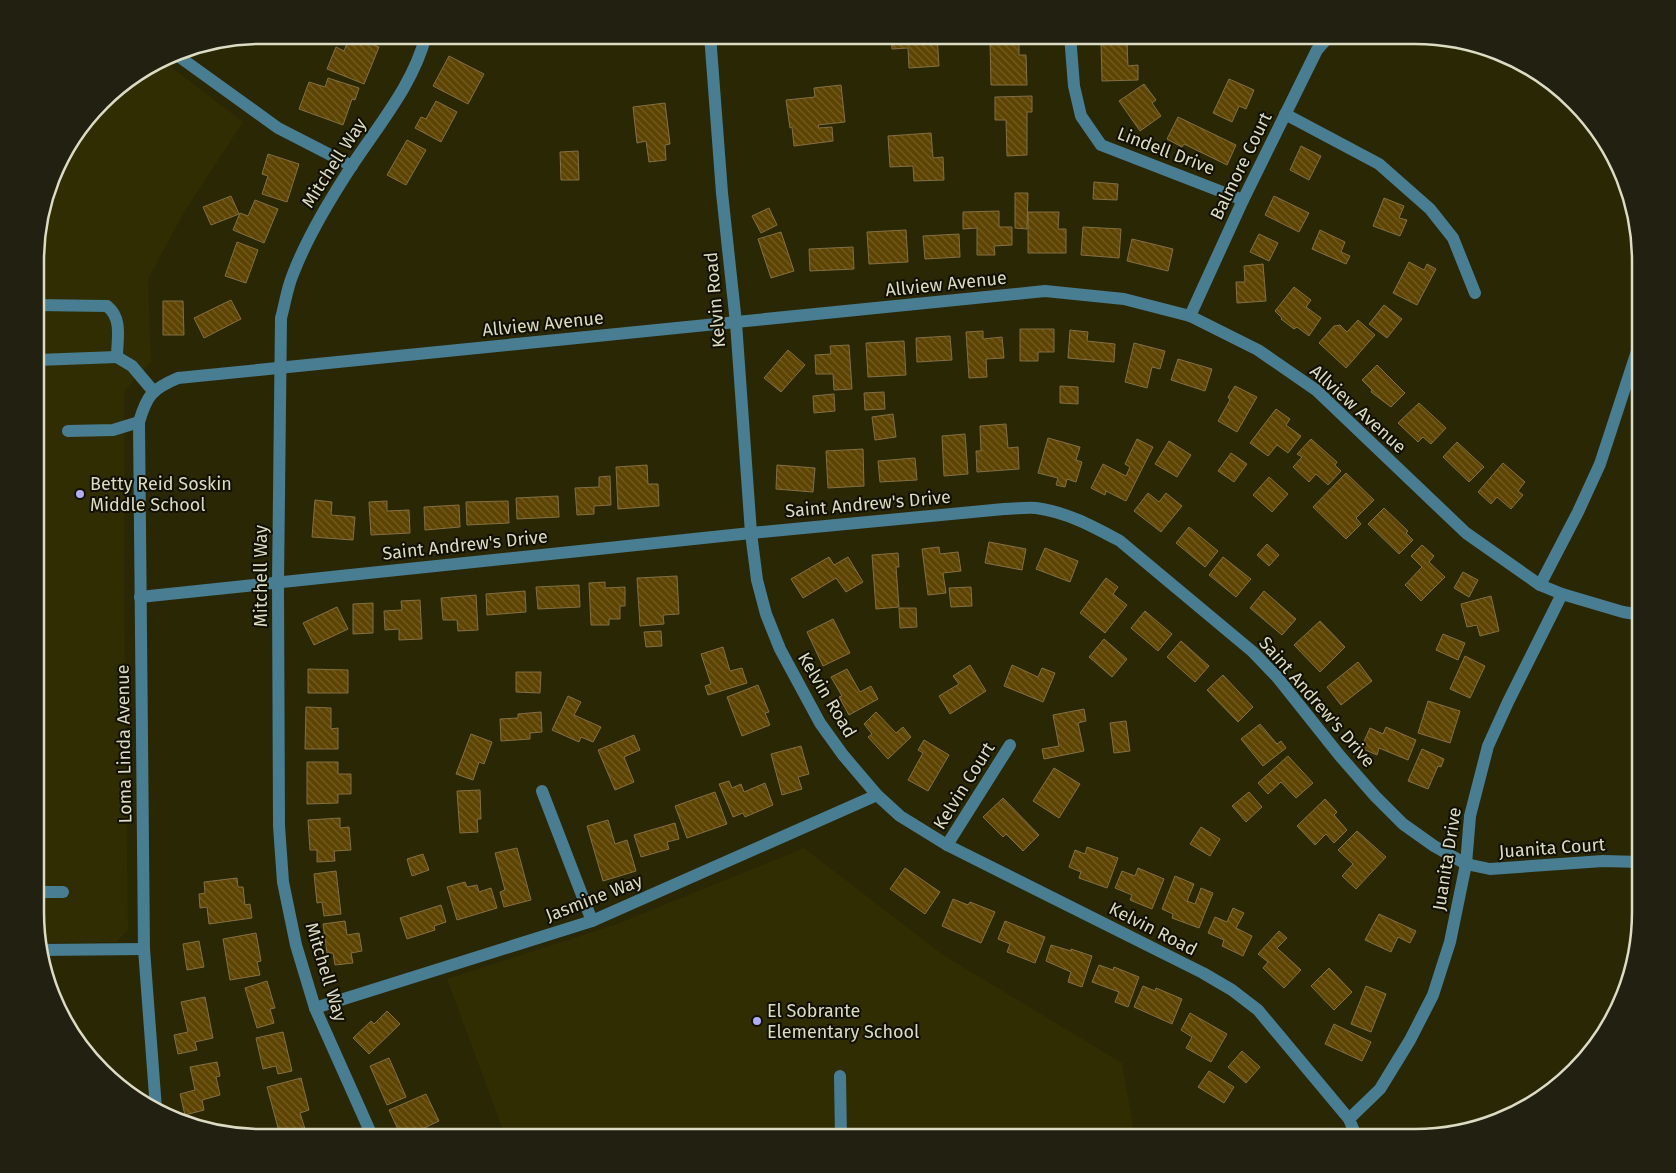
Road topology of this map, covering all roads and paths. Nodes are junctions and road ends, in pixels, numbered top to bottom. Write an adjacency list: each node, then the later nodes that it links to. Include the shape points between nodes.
1 (424, 44): 7 (street, Mitchell Way, via 421,56 402,90)
2 (711, 44): 12 (street, Kelvin Road)
3 (1071, 44): 8 (street, Lindell Drive, via 1074,86 1081,116 1101,144)
4 (1322, 44): 6 (street, Balmore Court)
5 (183, 58): 7 (street, via 278,128)
6 (1285, 114): 8 (street, Balmore Court); 9 (street, via 1379,164 1430,209 1453,238)
7 (352, 166): 16 (street, Mitchell Way, via 312,230 292,276 281,318)
8 (1243, 200): 11 (street, Balmore Court)
9 (1475, 293)
10 (44, 305): 13 (street, via 107,306 118,320)
11 (1190, 316): 12 (street, Allview Avenue, via 1124,299 1045,291); 22 (street, Allview Avenue, via 1258,350 1316,390 1466,533)
12 (736, 323): 16 (street, Allview Avenue); 20 (street, Kelvin Road)
13 (117, 357): 14 (street); 17 (street, via 132,366)
14 (44, 360)
15 (1632, 366): 22 (street, via 1600,464)
16 (280, 368): 17 (street, Allview Avenue, via 178,378); 21 (street, Mitchell Way)
17 (156, 389): 18 (street, Loma Linda Avenue, via 144,403)
18 (139, 422): 19 (street, via 112,430); 24 (street, Loma Linda Avenue)
19 (68, 431)
20 (751, 532): 21 (street, Saint Andrew's Drive); 28 (street, Kelvin Road, via 757,580 780,649 820,723); 31 (street, Saint Andrew's Drive, via 1035,508 1062,514 1097,528 1120,541 1253,652 1402,824)
21 (278, 583): 24 (street, Saint Andrew's Drive); 37 (street, Mitchell Way, via 281,854 296,945)
22 (1540, 584): 23 (street, Allview Avenue)
23 (1562, 594): 25 (street, Allview Avenue); 31 (street, Juanita Drive, via 1488,746 1470,816)
24 (140, 597): 36 (street, Loma Linda Avenue)
25 (1632, 614)
26 (1010, 745): 29 (street, Kelvin Court)
27 (542, 791): 34 (street)
28 (877, 795): 29 (street, Kelvin Road, via 900,816); 34 (street, Jasmine Way)
29 (947, 845): 40 (street, Kelvin Road, via 1232,990 1258,1010)
30 (1632, 862): 31 (street, Juanita Court, via 1603,860 1490,869)
31 (1466, 864): 40 (street, Juanita Drive, via 1450,942 1433,995 1380,1089)
32 (44, 892): 33 (street)
33 (62, 892)
34 (592, 921): 37 (street, Jasmine Way)
35 (47, 950): 36 (street)
36 (144, 950): 39 (street, Loma Linda Avenue)
37 (315, 1008): 41 (street, Mitchell Way)
38 (840, 1076): 42 (street)
39 (155, 1102)
40 (1349, 1119): 43 (street, Kelvin Road)
41 (369, 1129)
42 (841, 1129)
43 (1353, 1129)

